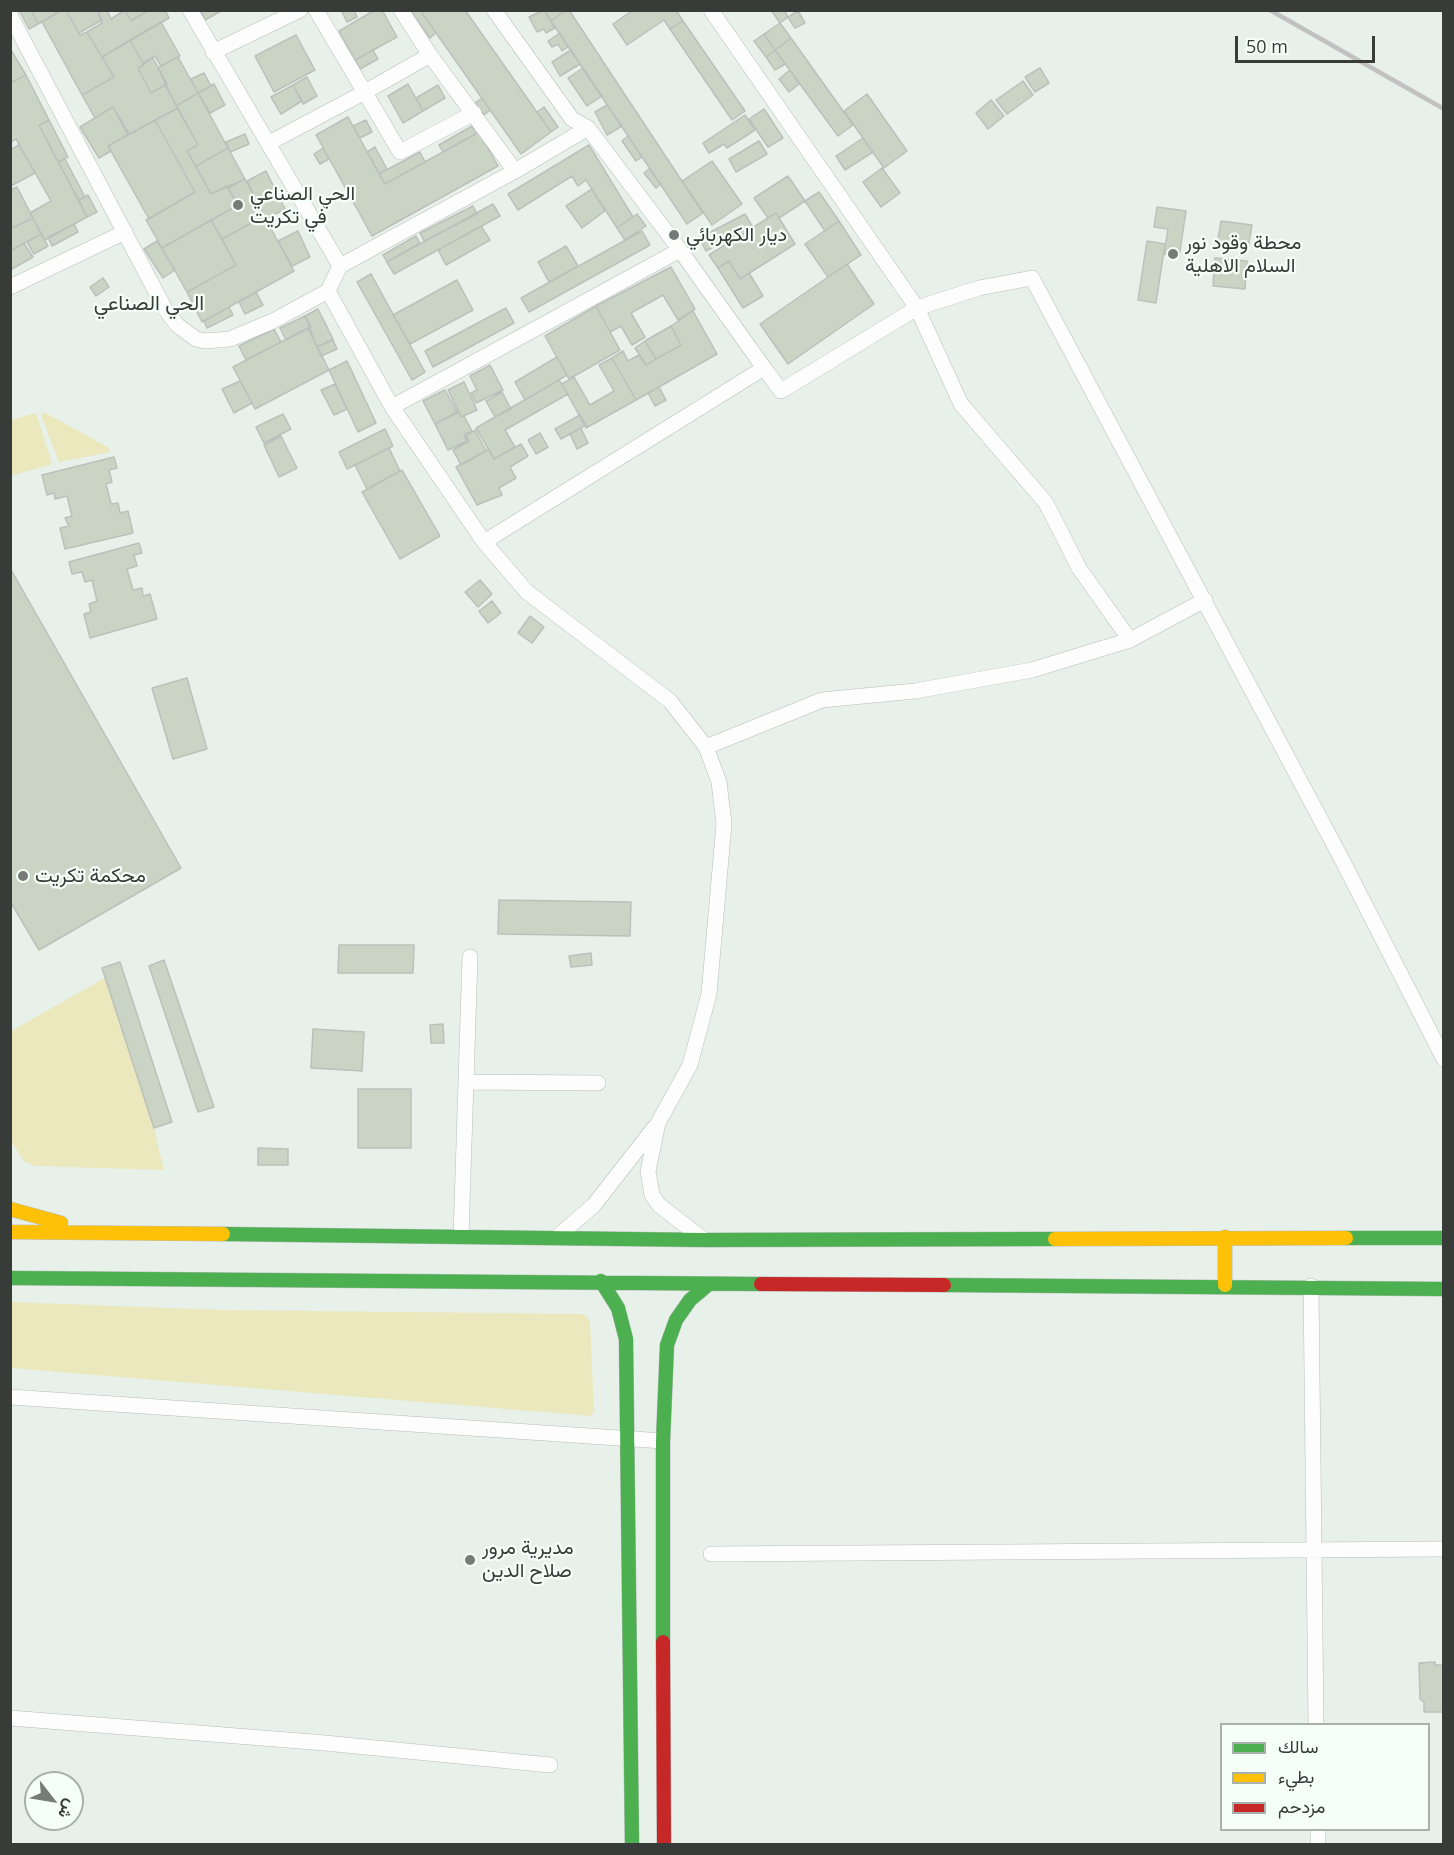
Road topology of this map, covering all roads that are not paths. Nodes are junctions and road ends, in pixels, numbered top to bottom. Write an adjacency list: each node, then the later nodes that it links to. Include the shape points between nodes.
1 (190, 10): 8 (street)
2 (300, 10): 8 (street)
3 (316, 10): 10 (street)
4 (401, 10): 9 (street)
5 (494, 10): 12 (street, via 572,119)
6 (711, 10): 20 (street)
7 (10, 15): 15 (street)
8 (213, 52): 13 (street)
9 (430, 55): 10 (street); 11 (street)
10 (365, 92): 11 (street, via 400,152); 13 (street)
11 (474, 113): 14 (street)
12 (588, 128): 14 (street); 16 (street)
13 (269, 143): 17 (street)
14 (515, 171): 17 (street)
15 (125, 232): 18 (street); 19 (street, via 165,309 177,325 196,339 230,339)
16 (680, 250): 21 (street); 22 (street)
17 (340, 266): 19 (street)
18 (10, 287)
19 (328, 291): 22 (street)
20 (916, 308): 21 (street, via 782,391); 24 (street, via 979,288 1032,278); 25 (street, via 961,404 1046,503 1079,568)
21 (764, 368): 23 (street)
22 (392, 406): 23 (street)
23 (484, 542): 26 (street, via 527,592 670,701)
24 (1205, 600): 25 (street); 28 (street)
25 (1130, 640): 26 (street, via 1032,670 915,691 822,700)
26 (706, 747): 31 (street, via 719,782 724,824 709,994 690,1065)
27 (470, 957): 29 (street)
28 (1443, 1059)
29 (466, 1082): 30 (street); 35 (street)
30 (598, 1083)
31 (658, 1123): 36 (street, via 594,1205); 39 (street, via 648,1171 652,1195 668,1213)
32 (10, 1209): 34 (main road)
33 (10, 1232): 34 (main road)
34 (113, 1233): 35 (main road, via 309,1238)
35 (461, 1236): 36 (main road)
36 (557, 1237): 39 (main road)
37 (1225, 1237): 38 (main road); 39 (main road); 43 (main road)
38 (1443, 1239)
39 (704, 1240)
40 (10, 1278): 41 (main road)
41 (601, 1281): 42 (main road); 47 (main road, via 618,1308 626,1340)
42 (709, 1284): 43 (main road); 48 (main road, via 690,1300 670,1332)
43 (1225, 1285): 44 (main road)
44 (1311, 1286): 45 (main road); 50 (street)
45 (1443, 1289)
46 (10, 1397): 47 (street)
47 (627, 1440): 48 (street); 52 (main road)
48 (663, 1441): 52 (main road)
49 (1443, 1549): 50 (street)
50 (1314, 1551): 51 (street); 54 (street)
51 (711, 1554)
52 (646, 1600): 56 (main road); 57 (main road)
53 (10, 1718): 55 (street)
54 (1316, 1723)
55 (549, 1765)
56 (632, 1845)
57 (664, 1845)

